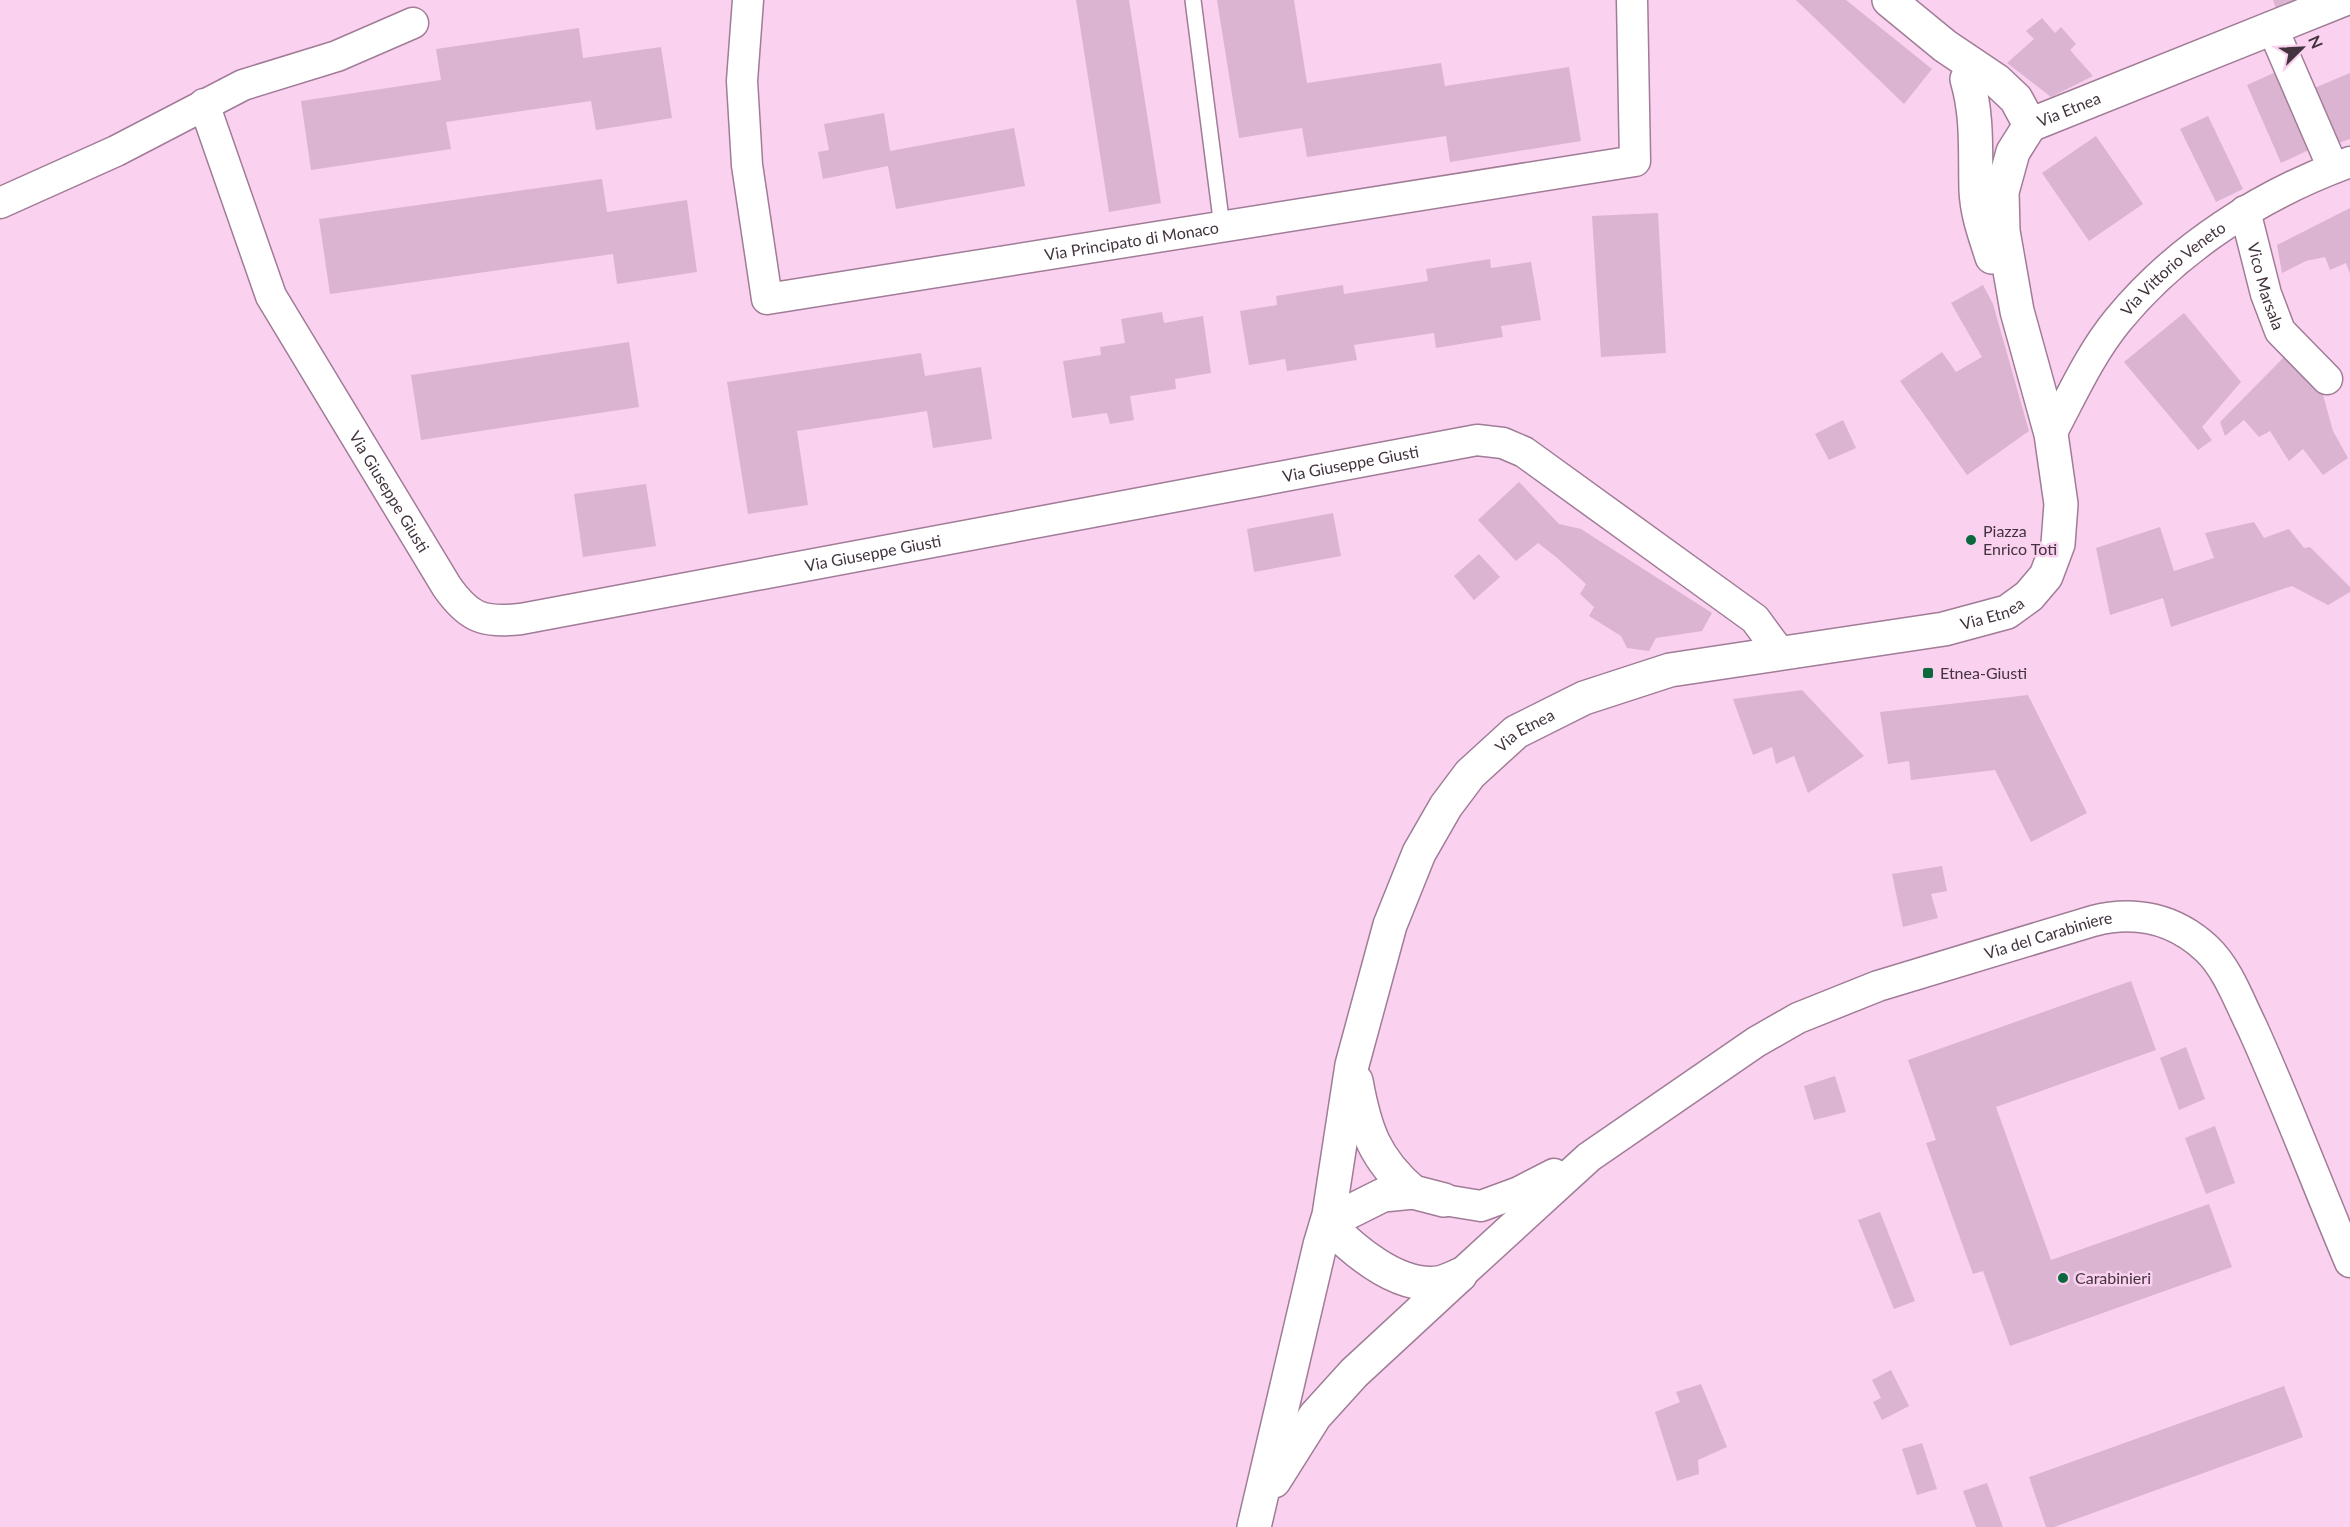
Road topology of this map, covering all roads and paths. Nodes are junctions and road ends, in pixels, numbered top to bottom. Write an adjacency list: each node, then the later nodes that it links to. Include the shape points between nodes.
1 (748, 0): 15 (street, Via Principato di Monaco, via 743,92 747,165 767,299)
2 (1193, 0): 15 (lane)
3 (1632, 0): 15 (street, Via Principato di Monaco, via 1635,161)
4 (1888, 0): 8 (main road)
5 (2343, 0): 7 (main road, Via Etnea)
6 (413, 23): 10 (street, via 337,56 243,85)
7 (2272, 27): 11 (main road, Via Etnea); 12 (street)
8 (1945, 46): 9 (main road); 11 (main road, via 1997,81 2016,99)
9 (1967, 79): 11 (main road, via 1985,105 1998,115); 16 (main road, via 1974,102 1976,191 1981,225)
10 (204, 104): 13 (street, via 116,151); 19 (street, Via Giuseppe Giusti, via 271,297 447,587 460,605 479,618 521,619 1477,440 1503,443 1524,452 1755,619)
11 (2030, 124): 16 (main road, Via Etnea, via 2013,152 2002,192 2003,231)
12 (2342, 165): 14 (street, Via Vittorio Veneto)
13 (0, 203)
14 (2245, 211): 17 (street, Vico Marsala, via 2266,294 2280,331); 18 (street, Via Vittorio Veneto, via 2171,264 2118,320 2092,356)
15 (1222, 227)
16 (2017, 311): 18 (main road, Via Etnea)
17 (2327, 379)
18 (2051, 434): 19 (main road, Via Etnea, via 2061,504 2058,544 2046,576 2029,596 2007,612 1944,629)
19 (1780, 653): 20 (main road, Via Etnea, via 1670,670 1584,698 1516,732 1470,774 1419,853 1390,925)
20 (1352, 1065): 22 (main road, via 1363,1119 1375,1149 1396,1178); 24 (main road, Via Etnea)
21 (1589, 1157): 23 (street, via 1481,1206); 25 (street, Via del Carabiniere, via 1755,1042 1798,1018 1878,986 2093,921 2113,916 2148,917 2191,936 2222,966 2264,1055); 26 (street)
22 (1413, 1192): 23 (main road); 24 (main road, via 1383,1195)
23 (1444, 1200)
24 (1327, 1223): 26 (main road, via 1352,1249 1401,1279 1438,1283); 27 (main road, Via Etnea)
25 (2350, 1262)
26 (1460, 1275): 27 (main road, via 1354,1373 1315,1416)
27 (1256, 1518)

